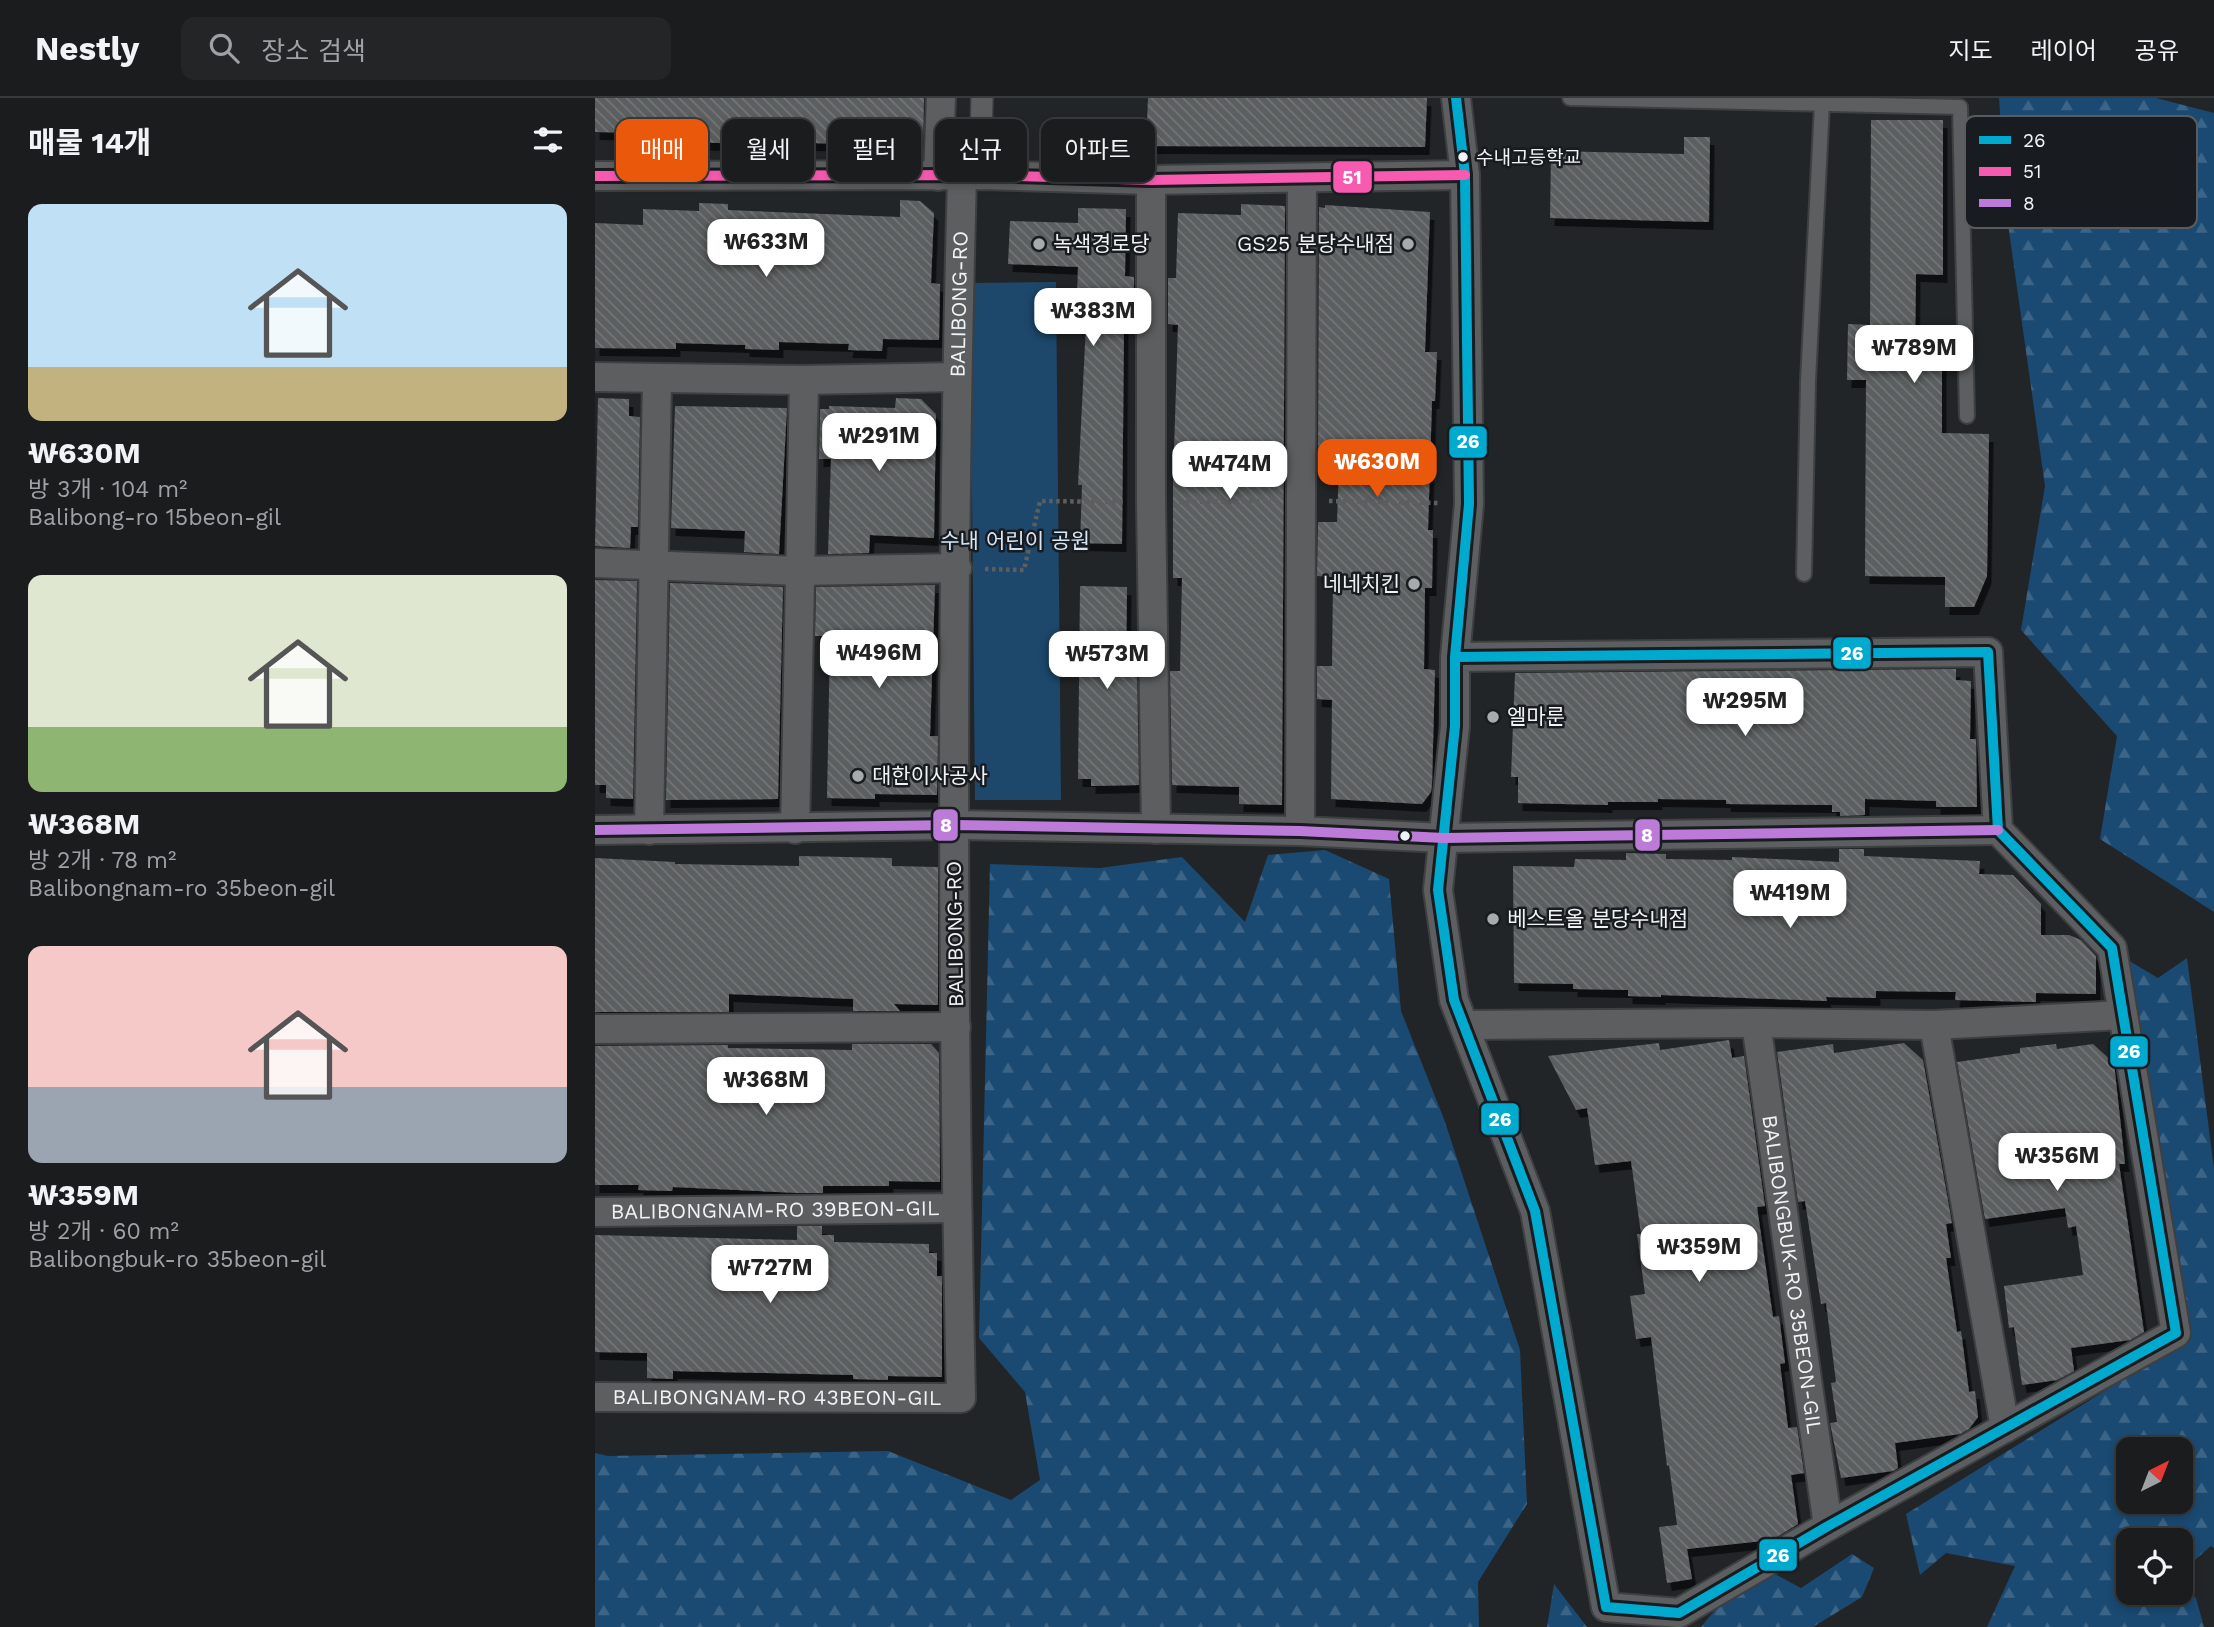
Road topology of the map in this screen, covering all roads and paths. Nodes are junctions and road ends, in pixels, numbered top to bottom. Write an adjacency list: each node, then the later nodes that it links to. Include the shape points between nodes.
1 (941, 98): 6 (street)
2 (982, 98): 7 (street, BALIBONG-RO)
3 (1456, 98): 8 (street)
4 (1570, 98): 5 (lane)
5 (1822, 104): 19 (lane, via 1960,107); 25 (lane)
6 (946, 119)
7 (976, 119)
8 (1465, 174): 11 (street); 26 (street, via 1469,504)
9 (595, 176): 10 (street)
10 (935, 176)
11 (1302, 178): 12 (street); 32 (street)
12 (1155, 180)
13 (960, 182): 16 (street, BALIBONG-RO)
14 (1151, 182): 20 (street)
15 (595, 377): 17 (street)
16 (957, 377): 18 (street); 23 (street, BALIBONG-RO)
17 (657, 380): 18 (street); 22 (street)
18 (804, 380): 24 (street)
19 (1967, 416)
20 (1150, 502): 23 (path, via 1040,501 1024,570); 28 (street)
21 (595, 563): 22 (street)
22 (652, 563): 24 (street); 30 (street)
23 (957, 568): 24 (street); 27 (street, BALIBONG-RO)
24 (798, 571): 31 (street)
25 (1804, 574)
26 (1455, 657): 33 (street, via 1988,652); 34 (street, via 1455,726)
27 (954, 825): 28 (street); 31 (street); 39 (street, BALIBONG-RO)
28 (1156, 829): 32 (street)
29 (595, 830): 30 (street)
30 (649, 830): 31 (street)
31 (795, 830)
32 (1300, 831): 34 (street)
33 (1998, 831): 34 (street); 35 (street, via 2112,948)
34 (1444, 838): 37 (street, via 1438,890 1454,1000)
35 (2123, 1015): 38 (street); 45 (street, via 2176,1333)
36 (1756, 1023): 37 (street); 38 (street); 46 (street, BALIBONGBUK-RO 35BEON-GIL)
37 (1464, 1025): 46 (street, via 1535,1211 1606,1607 1679,1613)
38 (1934, 1025): 45 (street)
39 (956, 1027): 40 (street); 41 (street, BALIBONG-RO)
40 (595, 1029)
41 (956, 1208): 42 (street, BALIBONGNAM-RO 39BEON-GIL); 44 (street, BALIBONG-RO)
42 (595, 1212)
43 (595, 1397): 44 (street, BALIBONGNAM-RO 43BEON-GIL)
44 (961, 1398)
45 (2005, 1428): 46 (street)
46 (1828, 1526)

